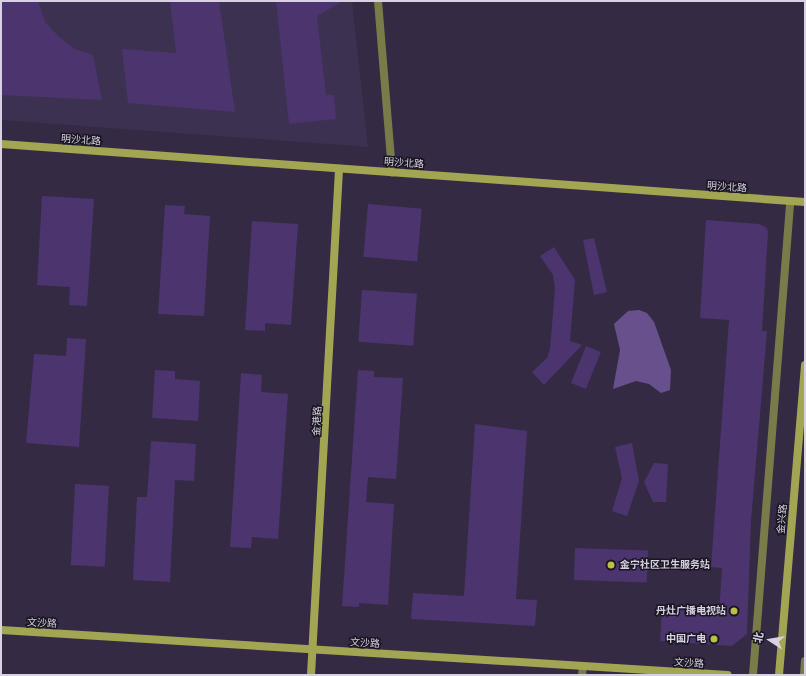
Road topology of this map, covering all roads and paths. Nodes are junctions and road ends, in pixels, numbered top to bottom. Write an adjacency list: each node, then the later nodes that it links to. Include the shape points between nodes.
1 (378, 1): 4 (street)
2 (1, 144): 3 (street, 明沙北路)
3 (339, 168): 4 (street, 明沙北路); 10 (street, 金港路)
4 (392, 172): 5 (street, 明沙北路)
5 (790, 201): 6 (street, 明沙北路); 16 (street)
6 (805, 202)
7 (805, 365): 8 (street, 金兴路)
8 (802, 426): 17 (street, 金兴路)
9 (1, 630): 10 (street, 文沙路)
10 (313, 650): 12 (street, 文沙路); 13 (street, 金港路)
11 (805, 661): 18 (street)
12 (583, 666): 14 (street); 15 (street, 文沙路)
13 (311, 675)
14 (582, 675)
15 (728, 675)
16 (753, 675)
17 (778, 675)
18 (804, 675)

